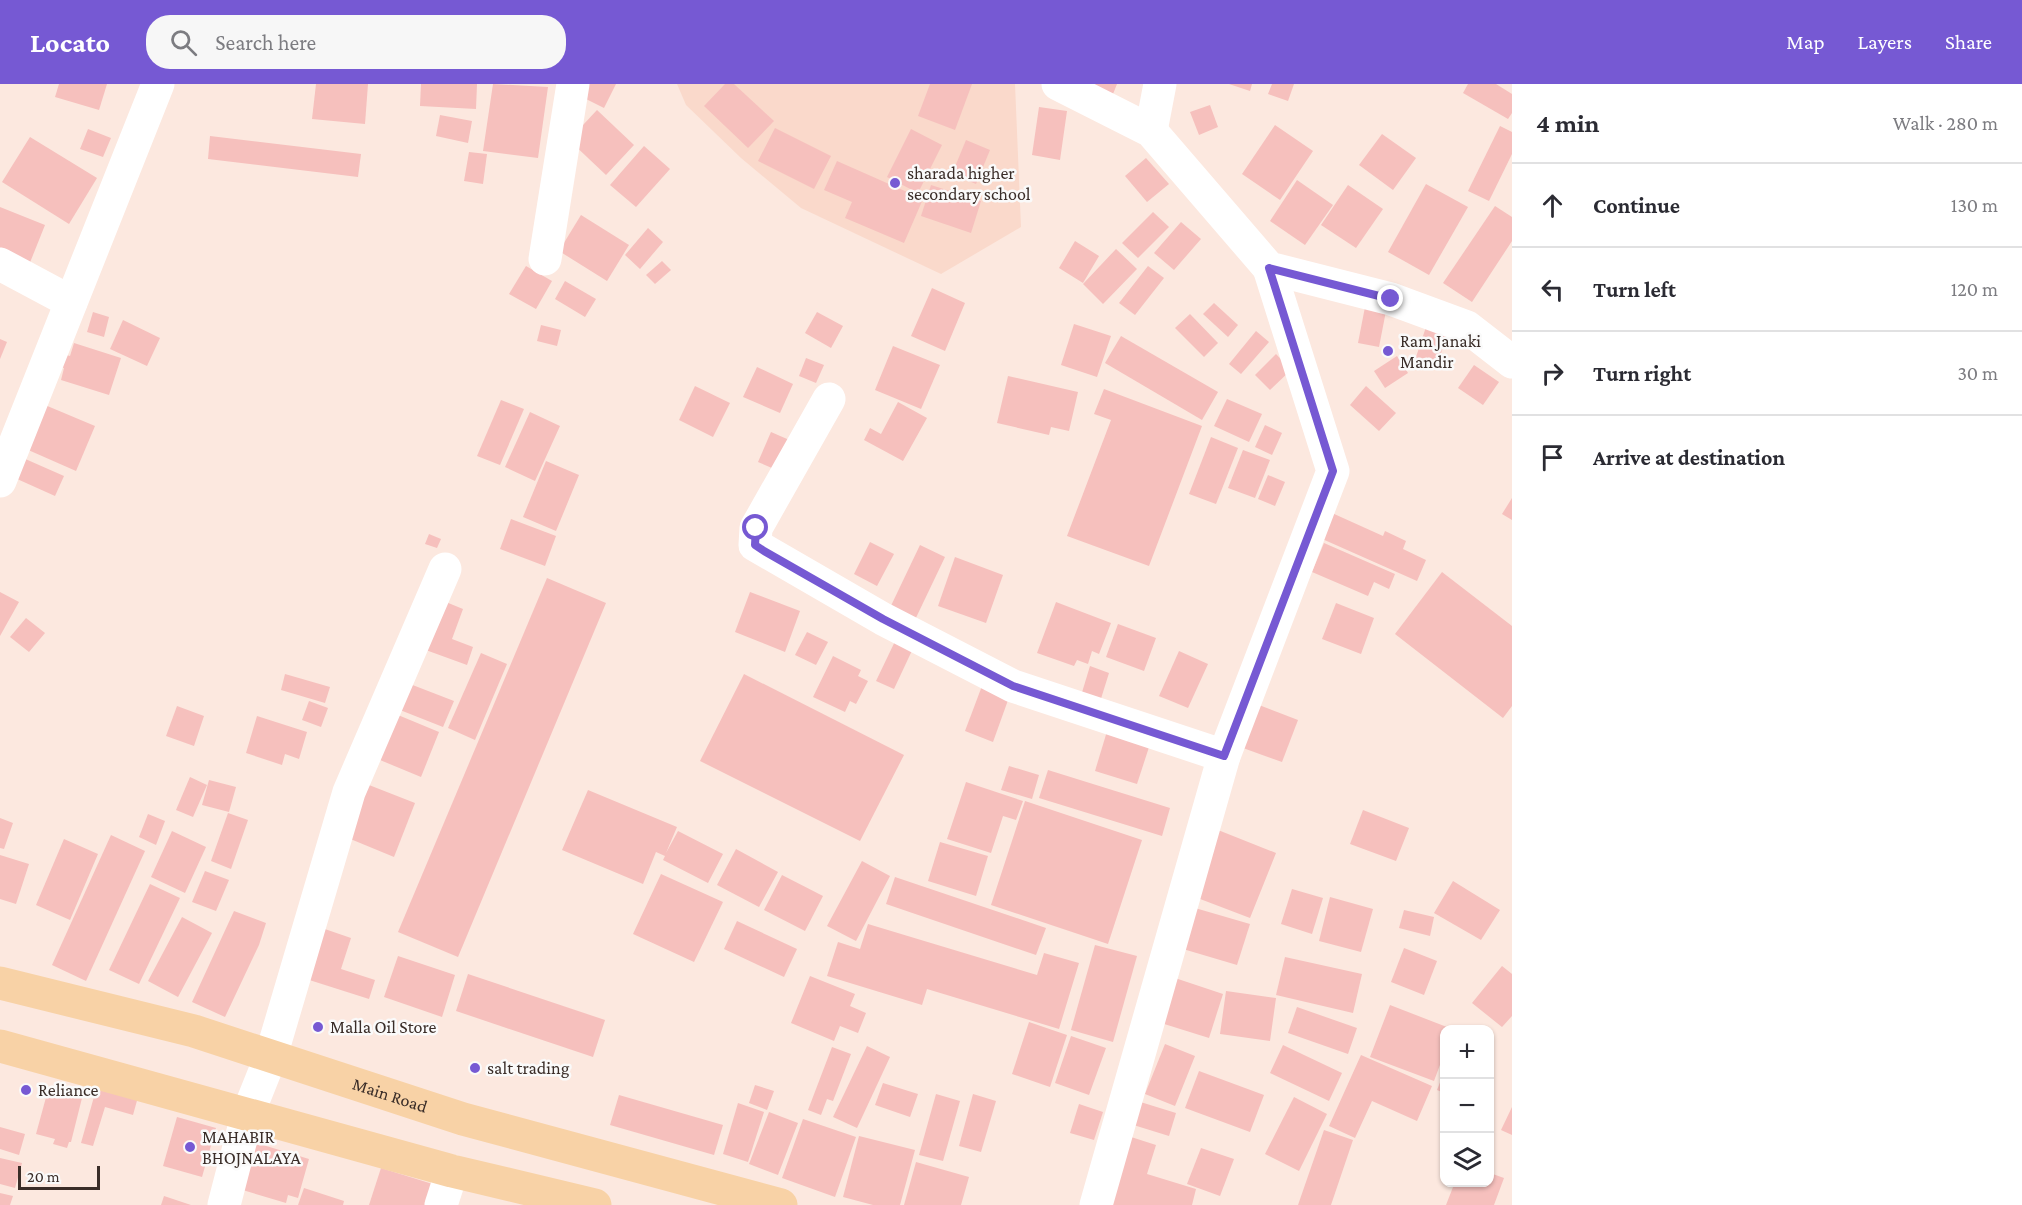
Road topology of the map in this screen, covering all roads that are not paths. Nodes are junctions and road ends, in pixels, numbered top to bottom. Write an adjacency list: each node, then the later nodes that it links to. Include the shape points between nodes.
1 (158, 84): 9 (street)
2 (573, 84): 6 (street)
3 (1058, 84): 5 (street)
4 (1160, 84): 5 (street)
5 (1151, 131): 8 (street)
6 (545, 259)
7 (0, 264): 9 (street)
8 (1269, 268): 10 (street, via 1391,299 1467,327); 14 (street, via 1333,471)
9 (71, 302): 12 (street)
10 (1512, 362)
11 (829, 399): 14 (street, via 756,528 755,545 883,619 1013,686)
12 (0, 481)
13 (445, 569): 17 (street, via 349,792)
14 (1224, 756): 25 (street)
15 (0, 983): 17 (main road, Main Road, via 194,1031)
16 (0, 1046): 18 (main road)
17 (271, 1056): 18 (street); 19 (main road, Main Road, via 463,1119)
18 (247, 1116): 20 (main road); 21 (street)
19 (609, 1160): 23 (main road); 24 (main road, Main Road)
20 (452, 1171): 22 (street); 23 (main road)
21 (224, 1205)
22 (441, 1205)
23 (594, 1205)
24 (781, 1205)
25 (1096, 1205)

